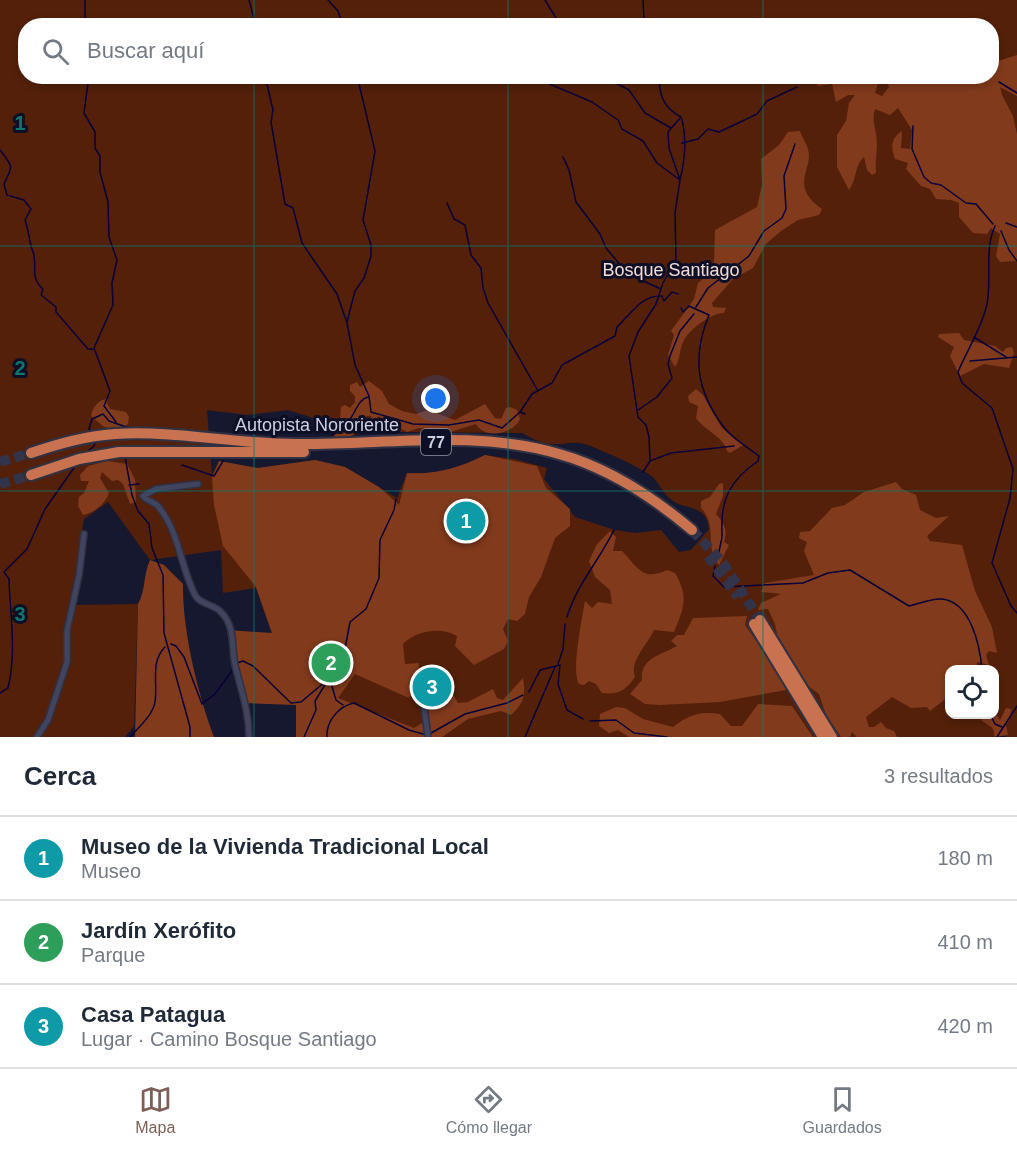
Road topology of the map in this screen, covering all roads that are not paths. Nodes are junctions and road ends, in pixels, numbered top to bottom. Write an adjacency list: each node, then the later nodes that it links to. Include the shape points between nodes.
1 (31, 453): 2 (highway, Autopista Nororiente / 77, via 103,435 159,435 251,443 471,441 527,446 568,456 604,471 649,497 689,533 607,481 572,465 529,453 462,448 109,453)
2 (31, 475)
3 (198, 484): 9 (street, via 156,489 143,496 156,504 168,521 197,600 221,612 231,629 247,702)
4 (84, 534): 8 (street, via 67,631 67,662 48,720)
5 (757, 622): 6 (highway)
6 (766, 637): 11 (highway); 12 (highway)
7 (420, 677): 10 (street)
8 (37, 737)
9 (249, 737)
10 (428, 737)
11 (823, 737)
12 (832, 737)

